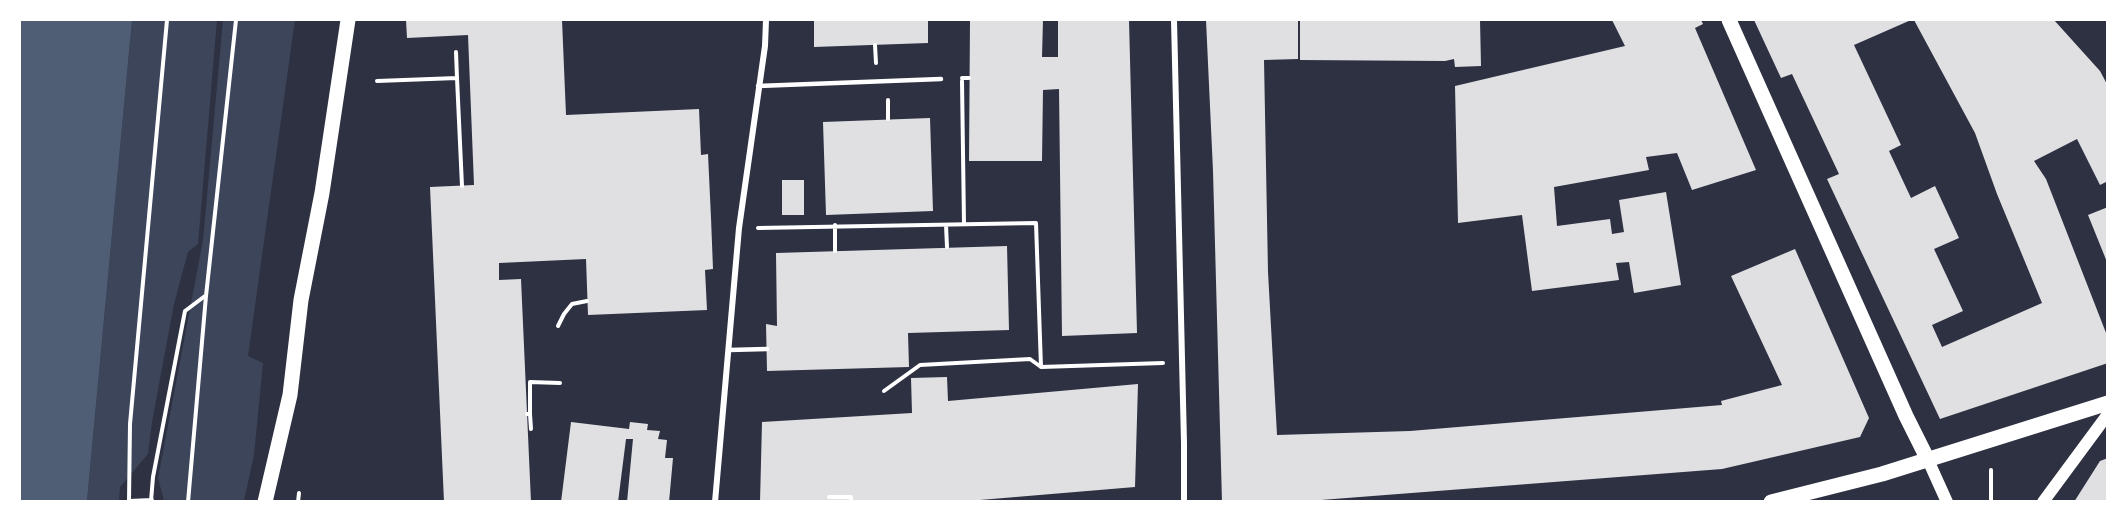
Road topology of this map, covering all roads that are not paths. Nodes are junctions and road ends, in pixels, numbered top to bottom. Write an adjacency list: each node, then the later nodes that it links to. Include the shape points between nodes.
1 (348, 20): 12 (main road, via 301,300 290,395)
2 (766, 20): 6 (street)
3 (1174, 20): 14 (street)
4 (1729, 20): 11 (main road)
5 (941, 79): 6 (lane)
6 (758, 86): 8 (street, via 739,228)
7 (767, 349): 8 (lane)
8 (729, 350): 13 (street)
9 (2108, 403): 11 (main road)
10 (2108, 414): 17 (main road)
11 (1928, 460): 15 (main road); 16 (main road)
12 (265, 501)
13 (715, 501)
14 (1184, 501)
15 (1771, 501)
16 (1947, 501)
17 (2043, 501)

